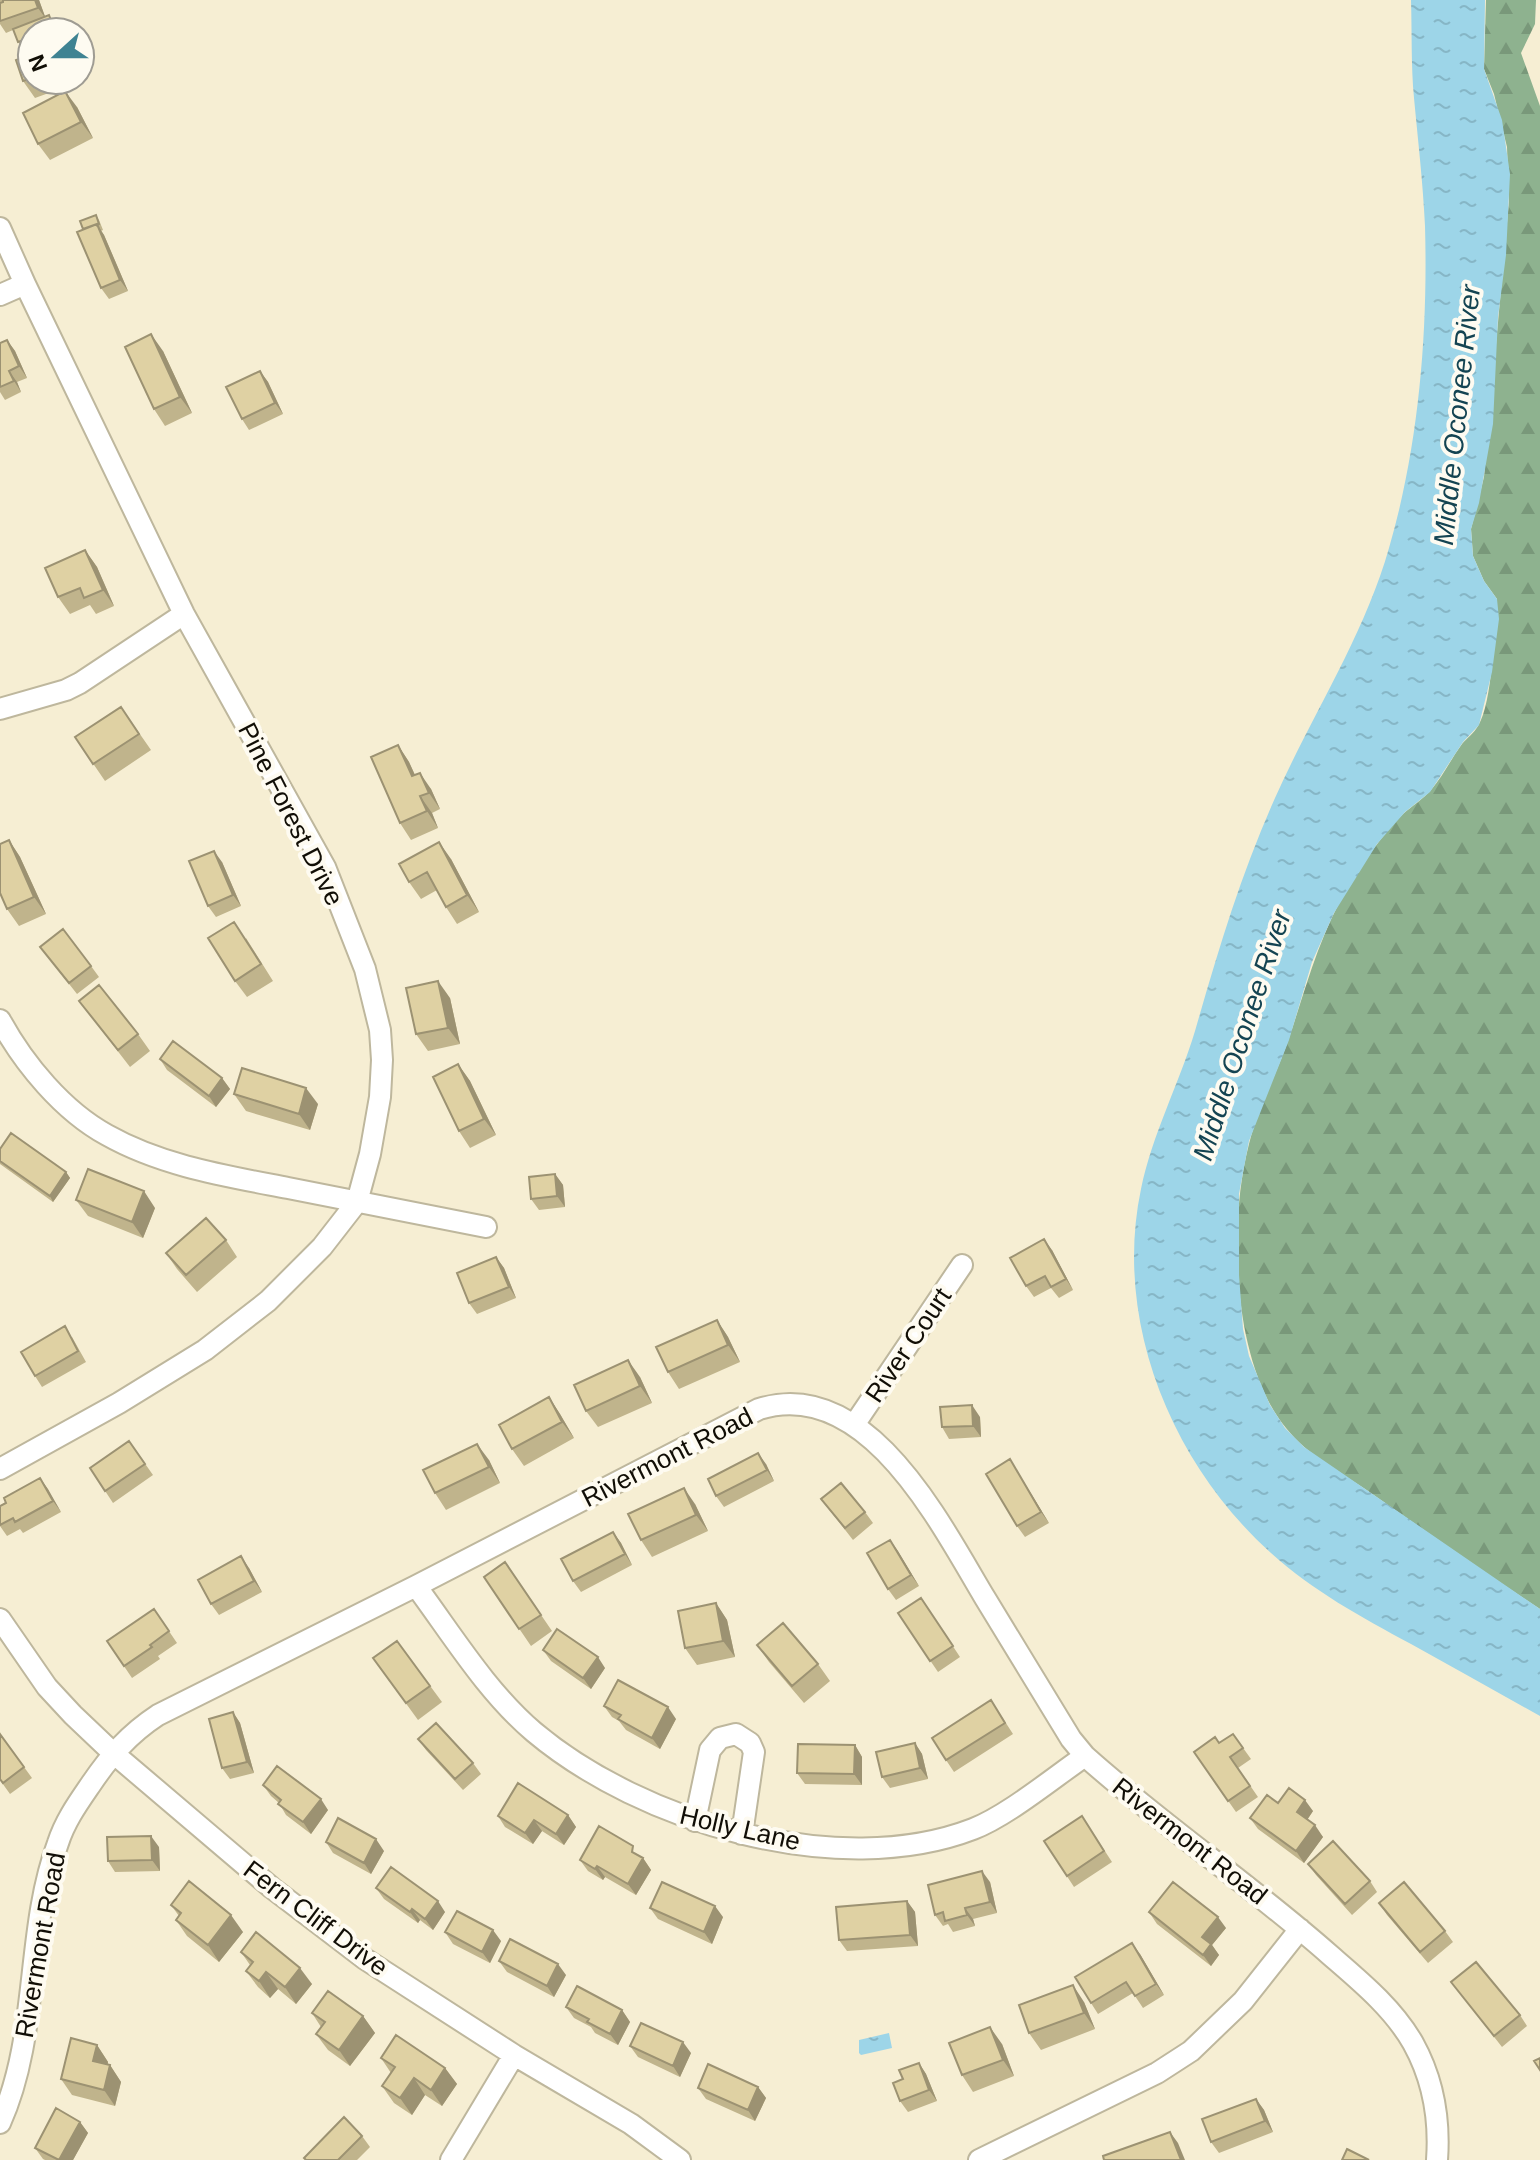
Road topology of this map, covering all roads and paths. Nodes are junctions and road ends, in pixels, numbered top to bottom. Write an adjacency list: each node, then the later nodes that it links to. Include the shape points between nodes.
1 (0, 228): 2 (street, Pine Forest Drive)
2 (25, 284): 3 (street); 4 (street, Pine Forest Drive)
3 (0, 295)
4 (184, 614): 5 (street, via 80,683); 7 (street, Pine Forest Drive, via 325,867 369,983 380,1030 380,1097)
5 (0, 709)
6 (0, 1020): 7 (street, via 53,1091 107,1136 196,1170)
7 (357, 1202): 8 (street); 11 (street, Pine Forest Drive, via 322,1247 238,1326 162,1377)
8 (486, 1227)
9 (962, 1265): 10 (street, River Court)
10 (854, 1425): 12 (street, Rivermont Road, via 796,1405 759,1409); 15 (street, Rivermont Road, via 915,1486)
11 (0, 1469)
12 (416, 1586): 14 (street, Rivermont Road, via 158,1715); 16 (street, Holly Lane, via 490,1685 533,1731 587,1770)
13 (0, 1619): 14 (street, Fern Cliff Drive, via 47,1687)
14 (112, 1752): 19 (street, Fern Cliff Drive, via 317,1923); 20 (street, Rivermont Road, via 68,1817 54,1853 19,2067)
15 (1085, 1756): 17 (street, Holly Lane, via 992,1819 930,1840 854,1847); 18 (street, Rivermont Road)
16 (695, 1821): 17 (street, Holly Lane); 17 (street, via 710,1750 720,1738 736,1734 754,1752)
17 (742, 1834)
18 (1300, 1929): 23 (street, via 1243,2001 1191,2051 1157,2073); 24 (street, Rivermont Road, via 1372,1993 1411,2041 1433,2097)
19 (514, 2055): 21 (street); 22 (street, Fern Cliff Drive, via 631,2124)
20 (0, 2123)
21 (451, 2160)
22 (680, 2160)
23 (979, 2160)
24 (1437, 2160)

